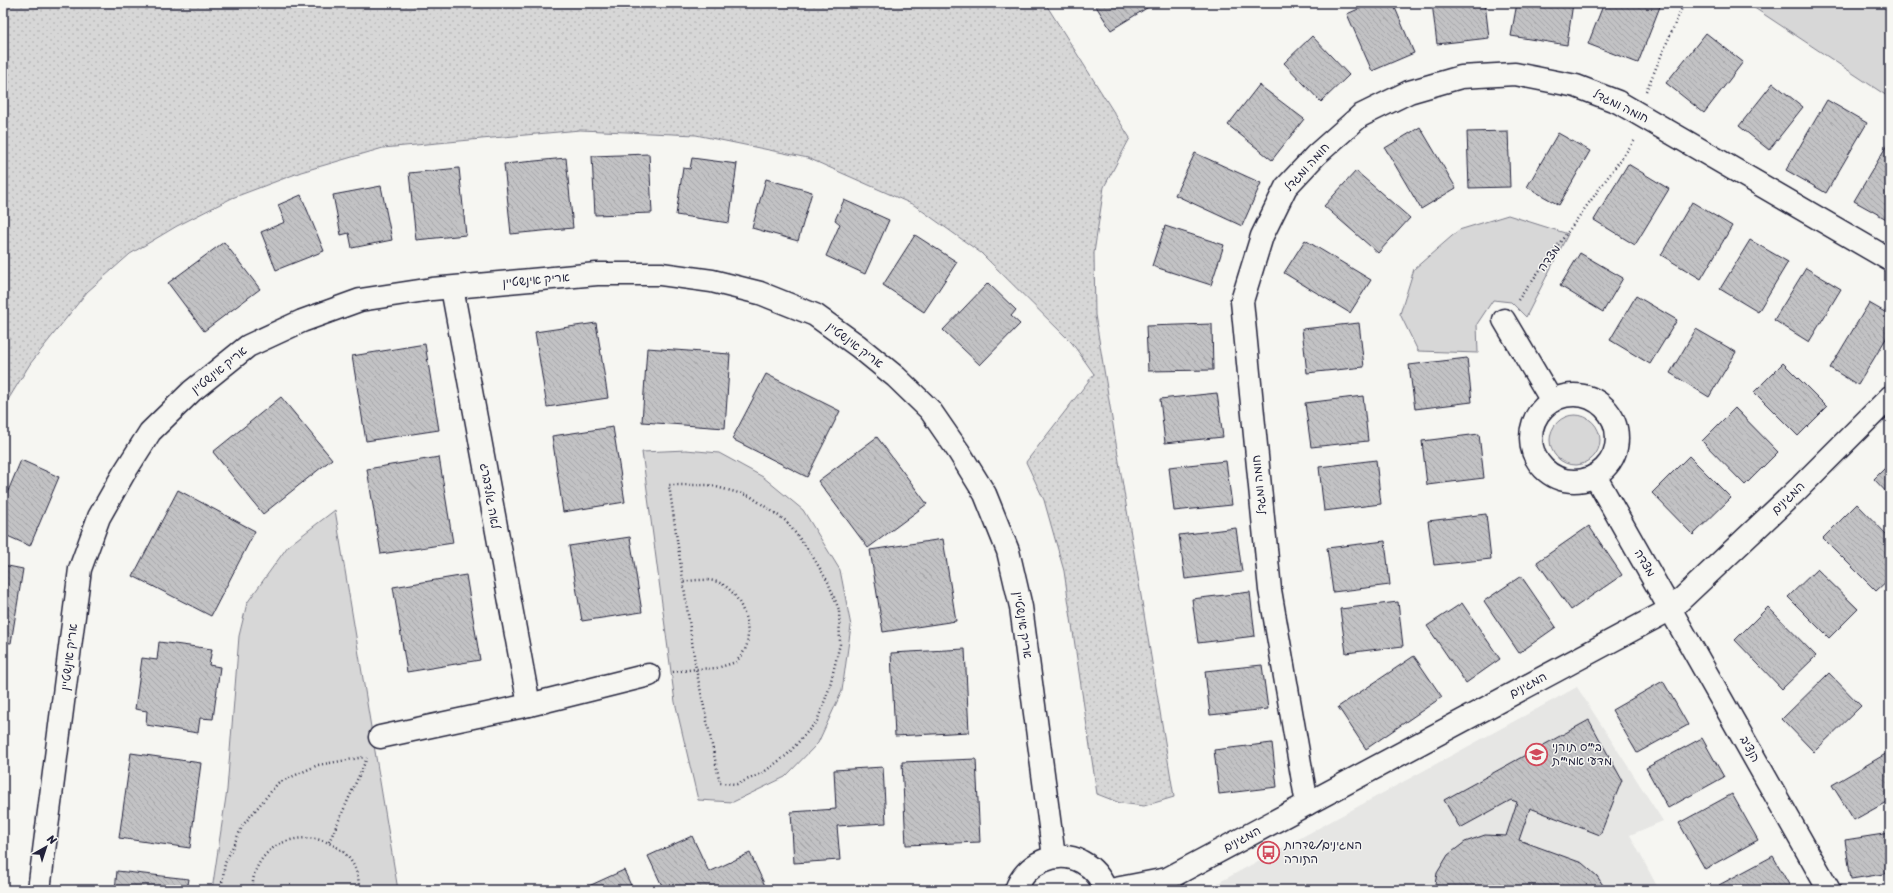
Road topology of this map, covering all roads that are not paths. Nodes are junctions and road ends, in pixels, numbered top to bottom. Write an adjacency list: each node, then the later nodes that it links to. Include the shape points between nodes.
1 (1890, 260): 11 (street, חומה ומגדל, via 1618,102 1576,86 1515,74 1461,77 1410,92 1360,116 1316,155 1286,187 1262,236 1242,301 1270,590)
2 (452, 288): 9 (street, לאה גולדברג); 12 (street, אריק אינשטיין, via 597,274 661,274 712,281 760,294 814,315 896,377 930,410 959,452 985,494 1008,551 1021,607); 14 (street, אריק אינשטיין, via 360,300 302,321 248,346 192,391 150,432 100,517 80,569)
3 (1504, 320): 5 (street)
4 (1890, 397): 7 (street, המגינים, via 1798,489)
5 (1552, 401): 6 (street, via 1542,409 1534,421 1531,433 1532,447 1537,459 1545,470 1562,479 1582,480); 6 (street, via 1578,395 1591,399 1612,417 1617,444 1605,468)
6 (1595, 476): 7 (street, מצדה)
7 (1671, 609): 11 (street, המגינים); 18 (street, הנציב)
8 (648, 675): 9 (street)
9 (529, 705): 10 (street)
10 (380, 737)
11 (1307, 804): 13 (street, המגינים)
12 (1054, 857): 15 (street, via 1039,862 1027,871); 16 (street, via 1068,857 1081,861 1092,869)
13 (1168, 884): 17 (street, המגינים)
14 (39, 890)
15 (1016, 890)
16 (1106, 890)
17 (1110, 890)
18 (1829, 890)

